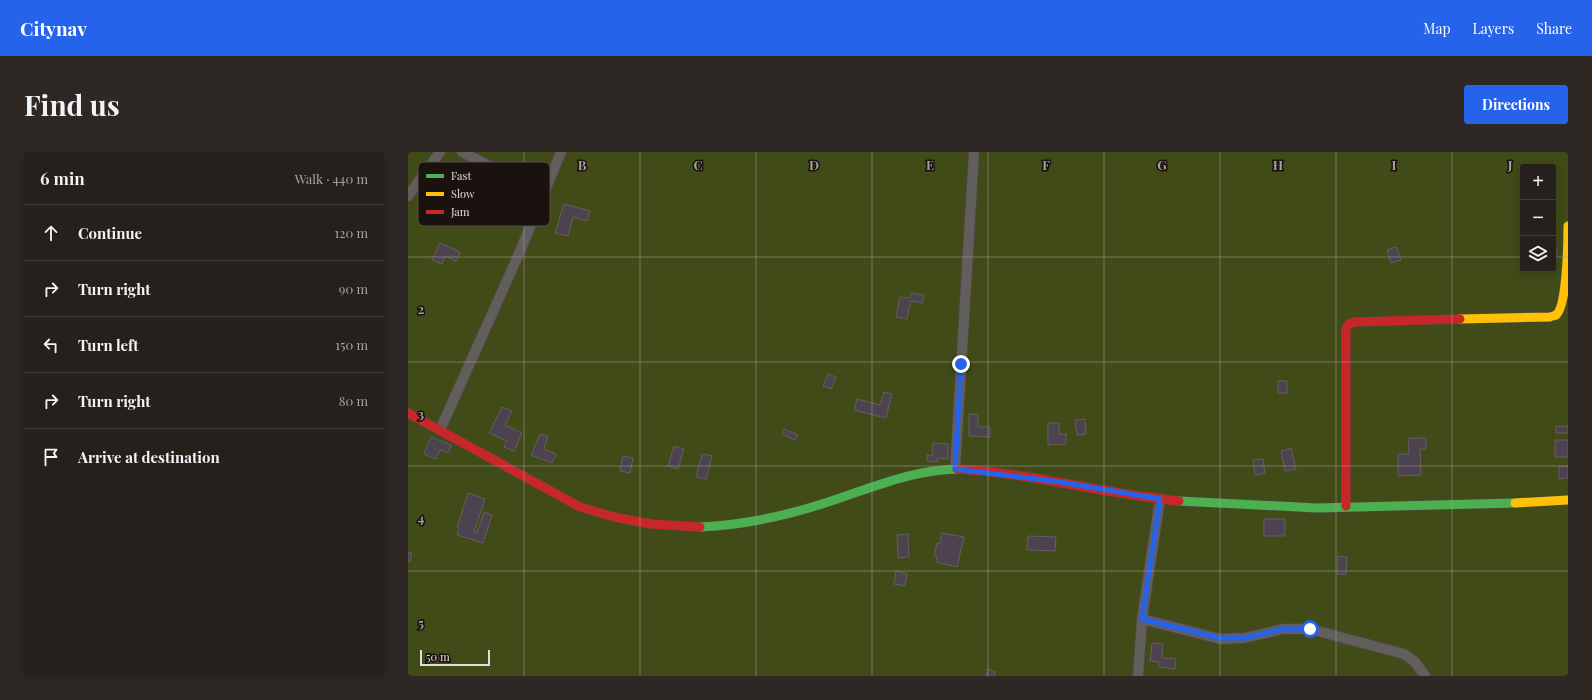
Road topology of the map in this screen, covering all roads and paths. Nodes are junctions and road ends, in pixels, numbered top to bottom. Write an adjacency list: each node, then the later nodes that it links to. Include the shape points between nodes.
1 (440, 152): 5 (street)
2 (462, 152): 6 (street)
3 (560, 152): 7 (street)
4 (974, 152): 14 (street)
5 (433, 162)
6 (482, 162)
7 (550, 178)
8 (418, 182): 9 (street)
9 (408, 196)
10 (530, 226): 13 (street)
11 (1568, 226): 17 (street, via 1567,267 1560,309 1556,315 1349,324 1346,328 1345,379)
12 (408, 413): 13 (street)
13 (440, 430): 14 (street, via 580,507 593,512 672,527 726,525 761,520 845,496 878,483 915,474)
14 (955, 469): 15 (street, via 1060,482)
15 (1160, 499): 17 (street, via 1319,508); 18 (street)
16 (1568, 500): 17 (street)
17 (1346, 506)
18 (1142, 619): 19 (street); 20 (street, via 1220,638 1244,638 1283,629 1310,629 1404,654 1415,662)
19 (1138, 676)
20 (1425, 676)

